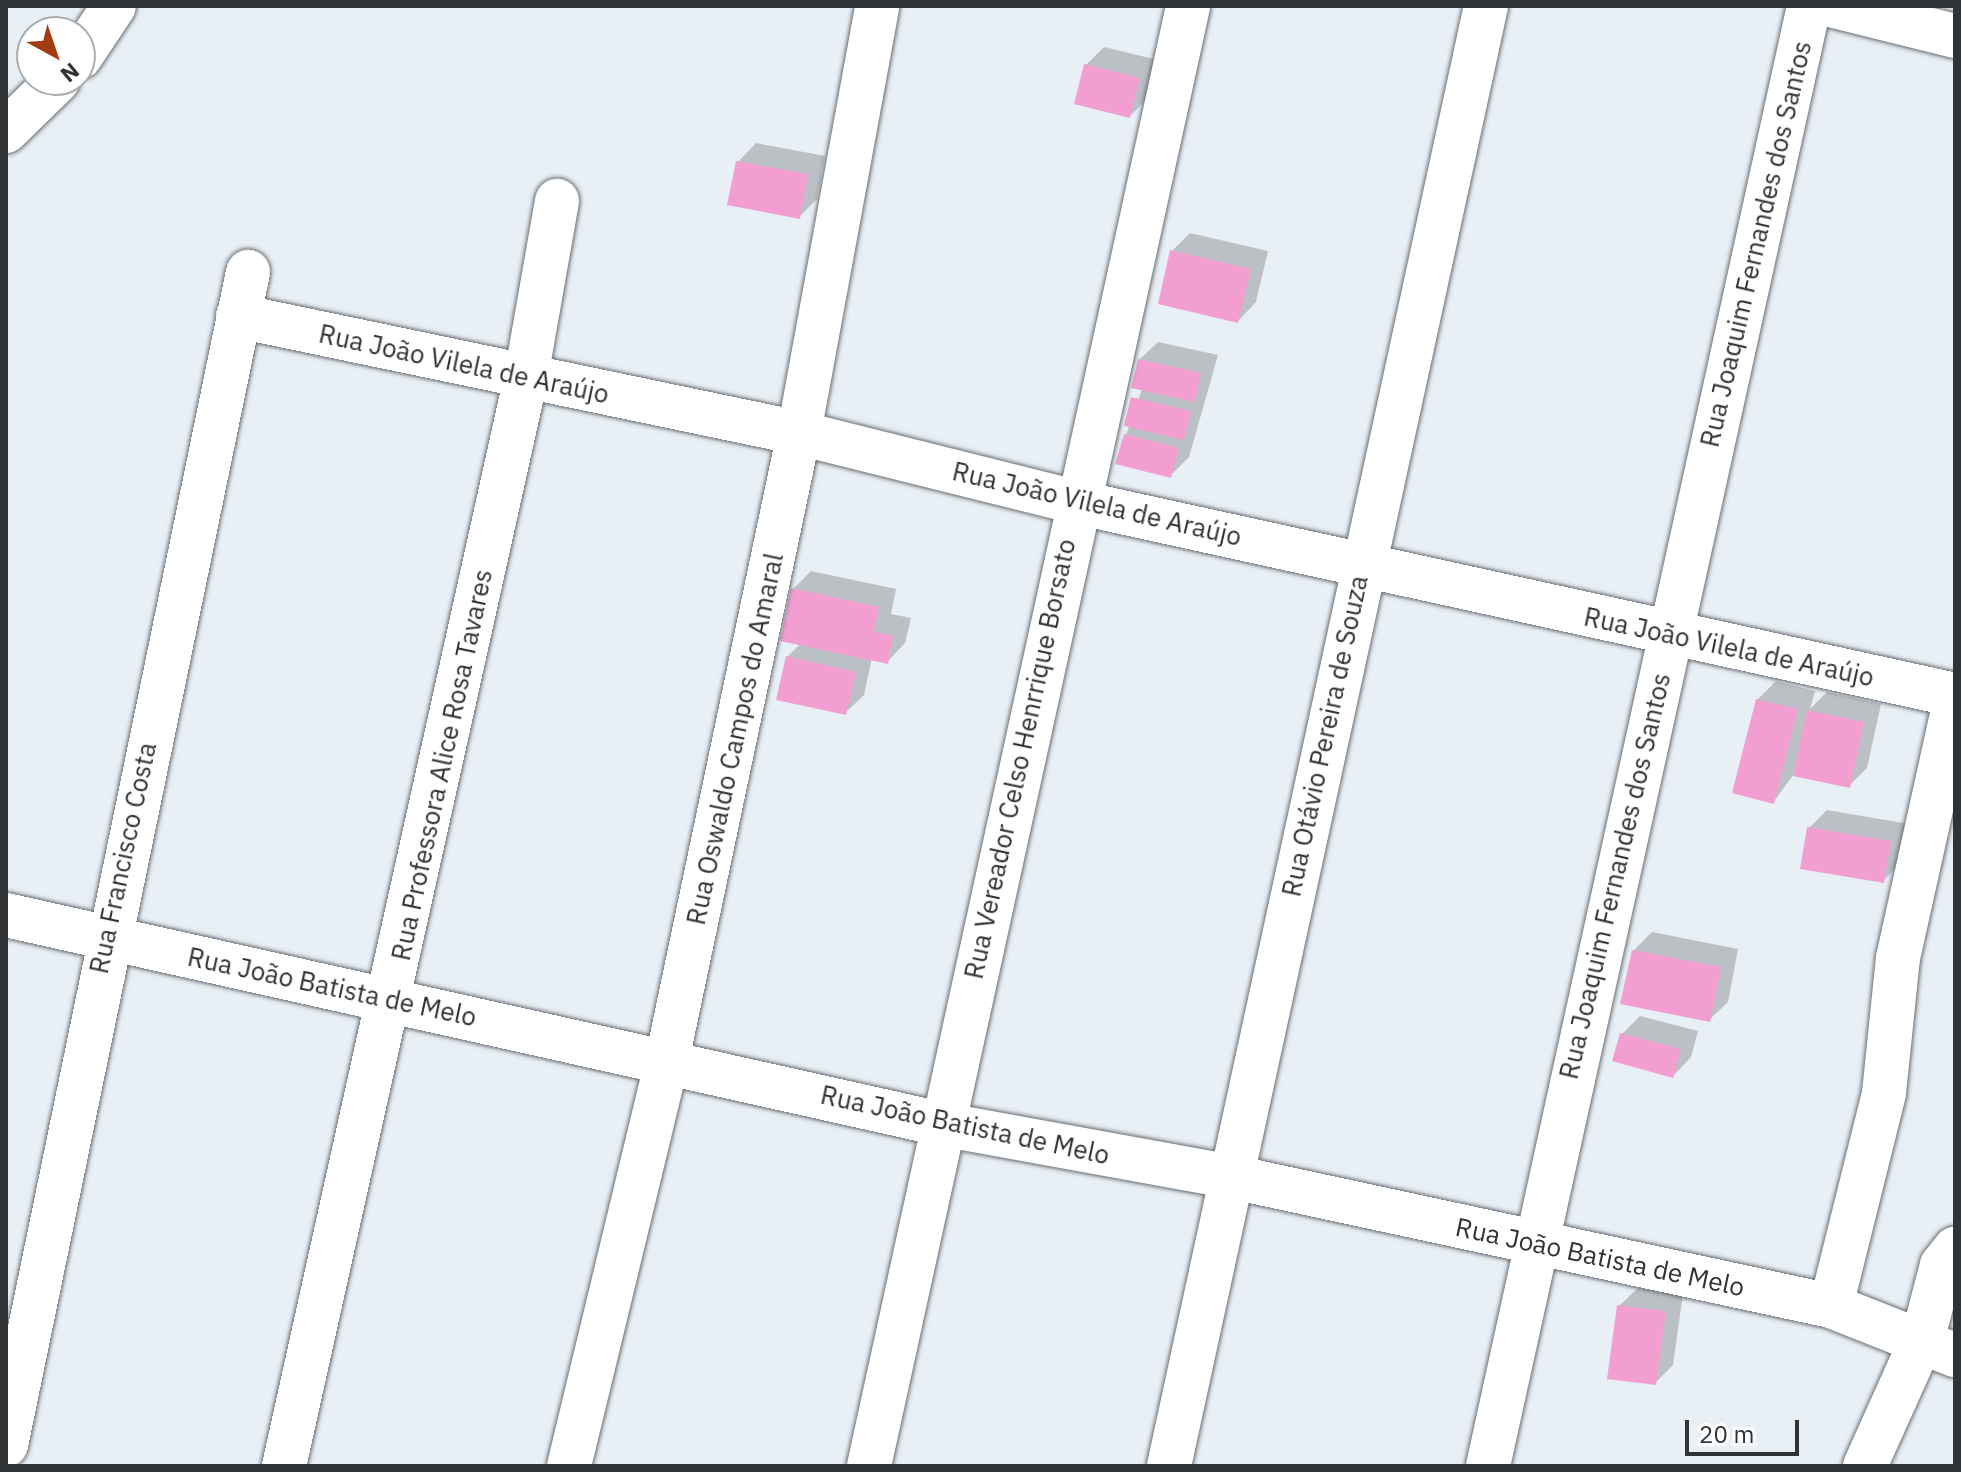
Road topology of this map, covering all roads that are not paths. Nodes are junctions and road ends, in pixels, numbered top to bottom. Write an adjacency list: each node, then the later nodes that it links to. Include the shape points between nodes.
1 (114, 6): 7 (street)
2 (877, 6): 15 (street, Rua Oswaldo Campos do Amaral)
3 (1188, 6): 16 (street, Rua Vereador Celso Henrrique Borsato)
4 (1486, 6): 17 (street, Rua Otávio Pereira de Souza)
5 (1809, 6): 18 (street, Rua Joaquim Fernandes dos Santos)
6 (1834, 6): 8 (street)
7 (96, 33)
8 (1955, 36)
9 (42, 96): 10 (street)
10 (6, 131)
11 (557, 201): 14 (street, Rua Professora Alice Rosa Tavares)
12 (248, 272): 13 (street, Rua Francisco Costa)
13 (238, 316): 14 (street, Rua João Vilela de Araújo); 21 (street, Rua Francisco Costa)
14 (526, 377): 15 (street, Rua João Vilela de Araújo); 22 (street, Rua Professora Alice Rosa Tavares)
15 (799, 433): 16 (street, Rua João Vilela de Araújo); 23 (street, Rua Oswaldo Campos do Amaral)
16 (1076, 502): 17 (street, Rua João Vilela de Araújo); 24 (street, Rua Vereador Celso Henrrique Borsato)
17 (1363, 563): 18 (street, Rua João Vilela de Araújo); 25 (street, Rua Otávio Pereira de Souza)
18 (1668, 637): 19 (street, Rua João Vilela de Araújo); 26 (street, Rua Joaquim Fernandes dos Santos)
19 (1955, 697): 28 (street, via 1898,958 1884,1093)
20 (6, 915): 21 (street, Rua João Batista de Melo)
21 (106, 937): 22 (street, Rua João Batista de Melo); 30 (street, Rua Francisco Costa)
22 (391, 1000): 23 (street, Rua João Batista de Melo); 31 (street, Rua Professora Alice Rosa Tavares)
23 (667, 1060): 24 (street, Rua João Batista de Melo); 32 (street, Rua Oswaldo Campos do Amaral)
24 (941, 1124): 25 (street, Rua João Batista de Melo); 33 (street, Rua Vereador Celso Henrrique Borsato)
25 (1228, 1176): 26 (street, Rua João Batista de Melo); 34 (street, Rua Otávio Pereira de Souza)
26 (1534, 1243): 28 (street, Rua João Batista de Melo); 35 (street, Rua Joaquim Fernandes dos Santos)
27 (1955, 1249): 29 (street, via 1942,1265)
28 (1831, 1306): 29 (street, Rua João Batista de Melo)
29 (1939, 1346): 36 (street)
30 (6, 1445)
31 (284, 1466)
32 (569, 1466)
33 (869, 1466)
34 (1169, 1466)
35 (1488, 1466)
36 (1865, 1466)

